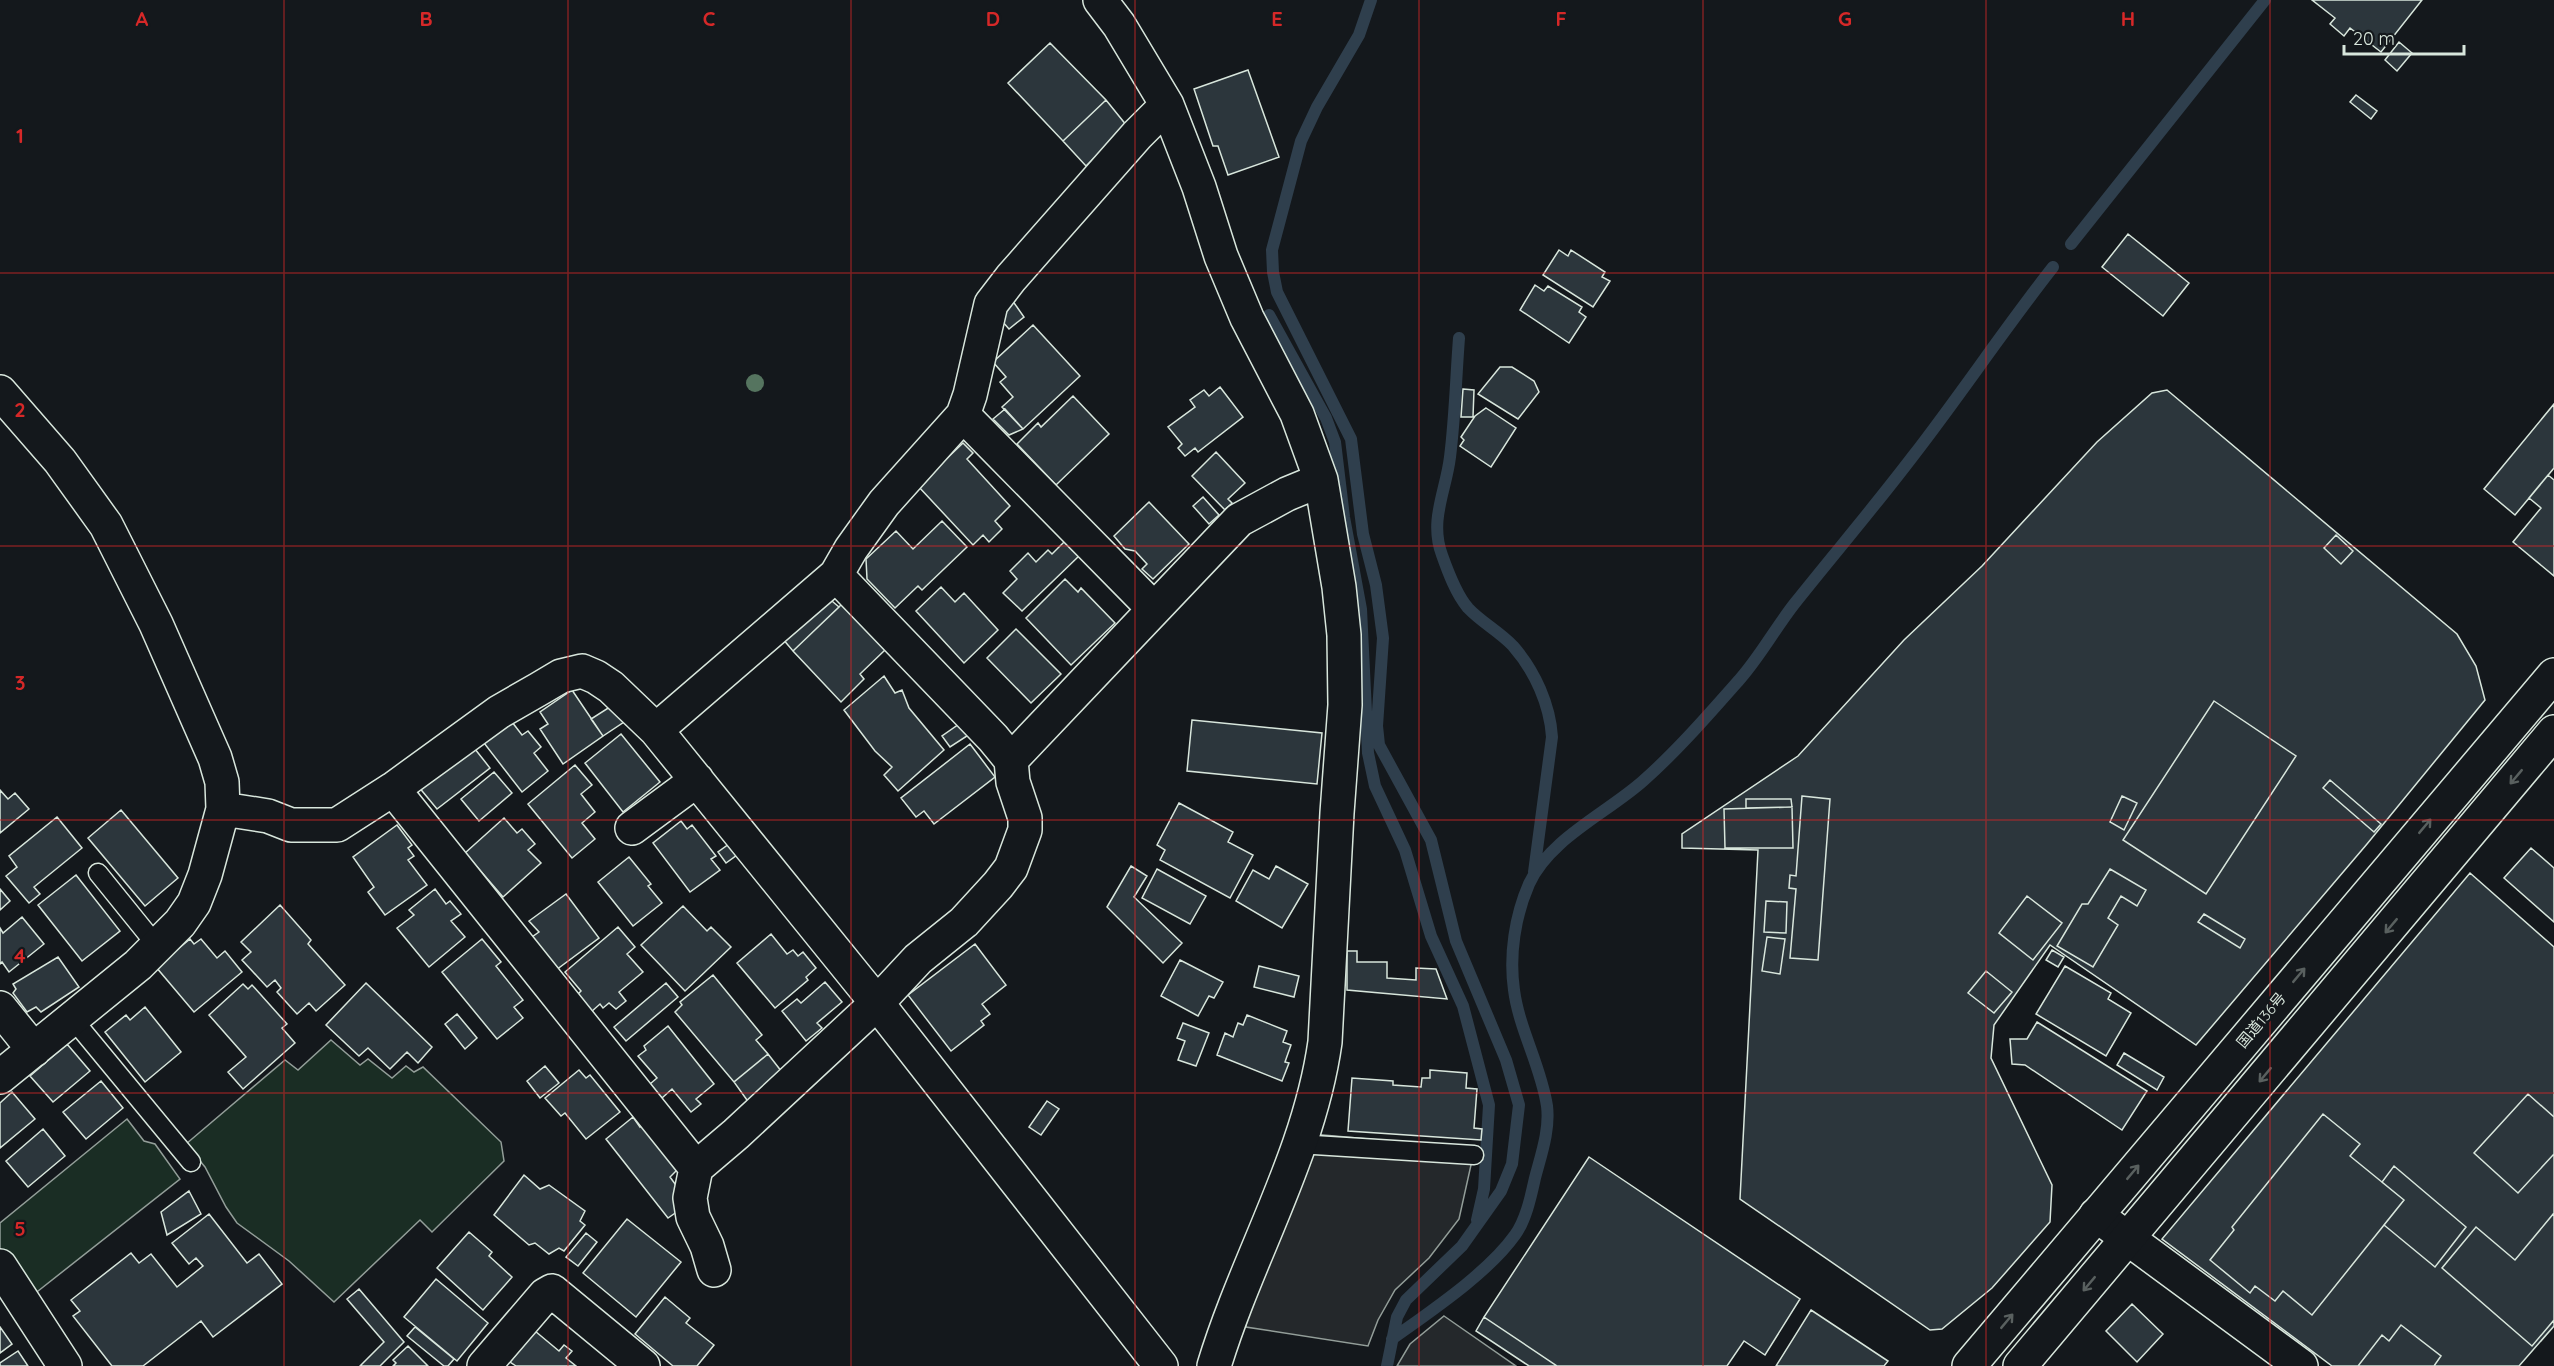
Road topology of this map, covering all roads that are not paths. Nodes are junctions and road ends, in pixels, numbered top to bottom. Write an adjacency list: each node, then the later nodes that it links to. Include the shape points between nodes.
1 (1100, 0): 2 (main road)
2 (1167, 105): 4 (main road, via 991,304); 5 (main road, via 1221,256 1297,414)
3 (0, 392): 14 (main road, via 60,461 106,525 156,624 215,758 222,782)
4 (963, 415): 6 (main road, via 884,503); 7 (main road)
5 (1321, 480): 7 (main road, via 1239,520); 23 (main road, via 1341,606 1345,705 1325,1042 1321,1069)
6 (836, 575): 9 (main road); 11 (main road)
7 (1154, 609): 11 (main road)
8 (2554, 675): 27 (main road, 国道136号, one-way to 8)
9 (656, 730): 12 (main road); 13 (main road, via 611,687 582,671 561,676 499,712)
10 (2554, 732): 28 (main road, one-way to 28)
11 (1011, 760): 18 (main road, via 1026,830 1011,868 984,903 918,959)
12 (697, 780): 15 (main road); 18 (main road)
13 (393, 789): 14 (main road, via 337,825 291,825 268,816); 26 (main road)
14 (223, 809): 17 (main road, via 194,903)
15 (632, 828)
16 (98, 873): 17 (lane)
17 (157, 946): 20 (main road)
18 (876, 1003): 26 (main road); 34 (main road)
19 (0, 1008): 21 (main road)
20 (72, 1018): 21 (main road); 25 (lane)
21 (34, 1050): 22 (main road)
22 (0, 1077)
23 (1298, 1144): 24 (lane); 35 (main road)
24 (1474, 1155)
25 (191, 1162)
26 (696, 1168): 30 (main road, via 690,1198 693,1217)
27 (2096, 1215): 28 (main road); 36 (main road, 国道136号, one-way to 27)
28 (2127, 1239): 37 (main road, one-way to 37); 38 (main road)
29 (0, 1266): 31 (main road)
30 (714, 1270)
31 (65, 1366)
32 (484, 1366): 33 (main road, via 552,1291)
33 (642, 1366)
34 (1161, 1366)
35 (1214, 1366)
36 (1969, 1366)
37 (2020, 1366)
38 (2301, 1366)

